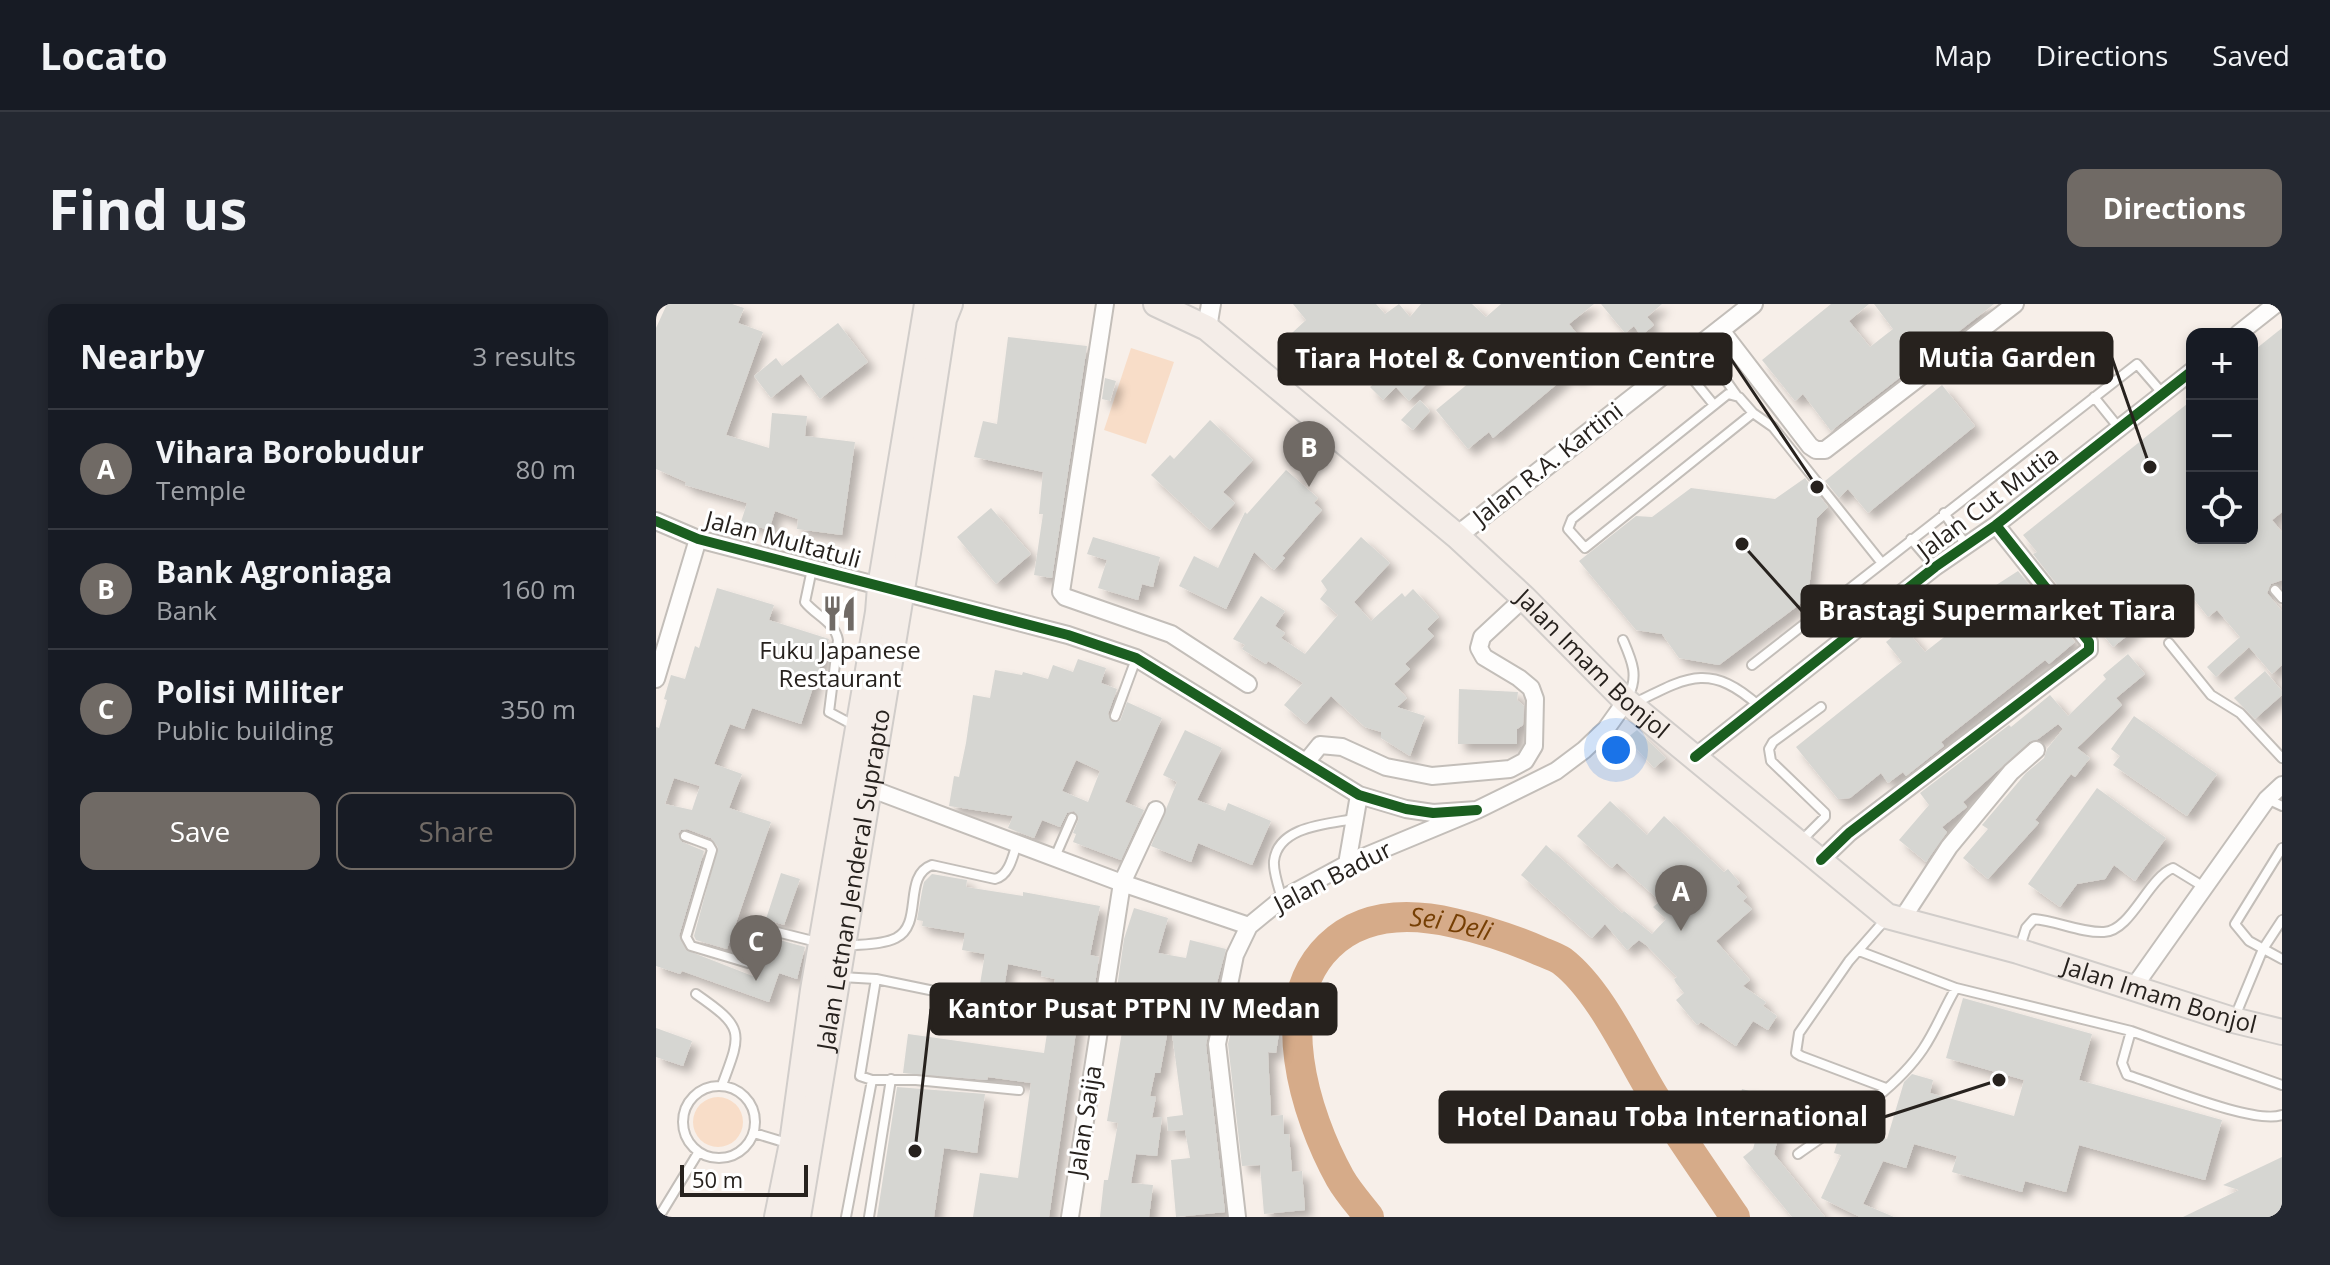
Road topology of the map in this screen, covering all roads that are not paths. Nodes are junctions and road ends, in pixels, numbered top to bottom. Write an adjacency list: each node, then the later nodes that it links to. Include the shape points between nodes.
1 (970, 304): 8 (main road)
2 (1105, 304): 42 (street, via 1061,592 1171,634)
3 (1189, 304): 9 (main road, Jalan Imam Bonjol)
4 (1753, 304): 11 (street, Jalan R.A. Kartini)
5 (2015, 304): 21 (street, via 1825,450)
6 (2276, 304): 10 (street)
7 (1160, 305): 9 (main road, Jalan Imam Bonjol)
8 (940, 309): 33 (main road, Jalan Letnan Jenderal Suprapto)
9 (1209, 316): 26 (main road, Jalan Imam Bonjol)
10 (2246, 328)
11 (1720, 329): 12 (street, Jalan R.A. Kartini); 21 (street)
12 (1700, 345): 13 (street, Jalan R.A. Kartini); 16 (lane)
13 (1679, 362): 18 (lane); 26 (street, Jalan R.A. Kartini)
14 (2186, 376): 15 (street, Jalan Cut Mutia)
15 (2163, 394): 17 (lane, via 2137,364); 20 (street, Jalan Cut Mutia)
16 (1737, 397): 18 (lane, via 1728,394); 19 (lane)
17 (2094, 397): 20 (lane); 23 (lane)
18 (1714, 405): 19 (lane, via 1572,519 1568,529 1585,548)
19 (1753, 413): 22 (lane, via 1773,427)
20 (2119, 428): 25 (street, Jalan Cut Mutia)
21 (1810, 446): 22 (lane)
22 (1796, 456): 30 (lane)
23 (1944, 513): 28 (lane); 29 (lane)
24 (656, 521): 27 (street, Jalan Multatuli)
25 (1996, 525): 29 (street, Jalan Cut Mutia); 65 (street, via 2089,642 2089,650)
26 (1457, 536): 35 (main road, Jalan Imam Bonjol)
27 (698, 539): 32 (street, Jalan Multatuli); 41 (street)
28 (1911, 539): 30 (lane); 31 (lane)
29 (1966, 545): 31 (street, Jalan Cut Mutia)
30 (1881, 562): 40 (lane)
31 (1935, 567): 44 (street, Jalan Cut Mutia)
32 (812, 568): 33 (street, Jalan Multatuli); 47 (lane, via 805,602 837,632 838,640 829,712)
33 (890, 590): 39 (street, Jalan Multatuli, via 1068,635); 47 (main road, Jalan Letnan Jenderal Suprapto); 53 (main road, Jalan Letnan Jenderal Suprapto)
34 (2275, 590): 36 (lane)
35 (1524, 598): 43 (main road, Jalan Imam Bonjol); 51 (street, via 1482,637 1479,648 1484,657 1531,688 1534,746 1525,761 1510,769 1432,776 1320,745)
36 (2282, 598)
37 (1623, 640): 43 (lane, via 1635,673)
38 (2169, 643): 50 (lane, via 2211,695 2240,713)
39 (1136, 658): 46 (lane); 51 (street, Jalan Multatuli)
40 (1752, 665)
41 (656, 679)
42 (1248, 684)
43 (1628, 703): 44 (lane, via 1695,678 1740,690); 49 (main road, Jalan Imam Bonjol); 57 (street, Jalan Badur, via 1556,771)
44 (1760, 707): 49 (street, Jalan Cut Mutia)
45 (1821, 707): 61 (lane, via 1769,749 1771,761 1825,813)
46 (1115, 716)
47 (859, 728): 73 (main road, Jalan Letnan Jenderal Suprapto)
48 (2036, 750): 70 (street, via 2011,772)
49 (1695, 757): 61 (main road, Jalan Imam Bonjol)
50 (2282, 758)
51 (1307, 761): 54 (street, Jalan Multatuli)
52 (2282, 785): 55 (street)
53 (869, 788): 62 (street); 73 (main road, Jalan Letnan Jenderal Suprapto)
54 (1359, 795): 57 (street, Jalan Multatuli, via 1433,813); 59 (street)
55 (2274, 802): 68 (street)
56 (1156, 810): 67 (street, Jalan Saija)
57 (1477, 810): 66 (street, Jalan Badur)
58 (1072, 818): 64 (lane)
59 (1355, 819): 66 (street); 69 (lane, via 1301,830 1281,844 1274,861)
60 (685, 836): 73 (lane, via 712,850 686,937 691,946 748,963 769,930)
61 (1799, 842): 65 (main road, Jalan Imam Bonjol)
62 (1017, 843): 64 (street); 73 (lane, via 1000,878 932,865 923,868 907,928 900,936)
63 (2282, 848): 74 (lane, via 2235,920 2243,935)
64 (1055, 857): 67 (street)
65 (1821, 860): 70 (main road, Jalan Imam Bonjol)
66 (1347, 864): 69 (street, Jalan Badur)
67 (1122, 883): 72 (street); 103 (street, Jalan Saija)
68 (2204, 887): 76 (lane, via 2173,868 2115,928 2104,932 2034,919); 81 (street)
69 (1282, 899): 72 (street, Jalan Badur)
70 (1895, 918): 75 (lane); 76 (main road, Jalan Imam Bonjol)
71 (2282, 920): 74 (lane)
72 (1249, 926): 104 (street, Jalan Badur, via 1235,955 1217,1044)
73 (832, 945): 78 (main road, Jalan Letnan Jenderal Suprapto); 95 (main road, Jalan Letnan Jenderal Suprapto)
74 (2263, 949): 77 (lane); 84 (lane)
75 (1859, 951): 80 (lane); 91 (lane, via 1799,1033 1796,1053)
76 (2018, 951): 81 (main road, Jalan Imam Bonjol)
77 (2282, 959)
78 (837, 977): 79 (lane); 95 (main road, Jalan Letnan Jenderal Suprapto)
79 (876, 979): 83 (lane); 88 (lane, via 859,1070 860,1076)
80 (1956, 988): 85 (lane); 91 (lane, via 1923,1050)
81 (2133, 988): 84 (main road, Jalan Imam Bonjol)
82 (696, 994): 89 (lane, via 731,1021 737,1033)
83 (1046, 1014)
84 (2233, 1020): 86 (main road, Jalan Imam Bonjol)
85 (2131, 1031): 90 (lane); 93 (lane, via 2122,1063 2127,1075 2247,1114 2272,1119)
86 (2282, 1032)
87 (891, 1079): 88 (lane); 92 (lane); 102 (lane)
88 (872, 1080): 101 (lane)
89 (722, 1085): 94 (lane, via 749,1101); 96 (lane, via 705,1088 684,1111 682,1128)
90 (2282, 1085)
91 (1886, 1088): 97 (lane)
92 (1019, 1090)
93 (2282, 1115)
94 (754, 1133): 95 (lane); 96 (lane, via 732,1156 716,1159)
95 (802, 1144): 99 (main road, Jalan Letnan Jenderal Suprapto); 100 (main road, Jalan Letnan Jenderal Suprapto)
96 (698, 1153): 98 (lane)
97 (1798, 1154)
98 (662, 1212)
99 (777, 1217)
100 (798, 1217)
101 (846, 1217)
102 (869, 1217)
103 (1070, 1217)
104 (1237, 1217)

